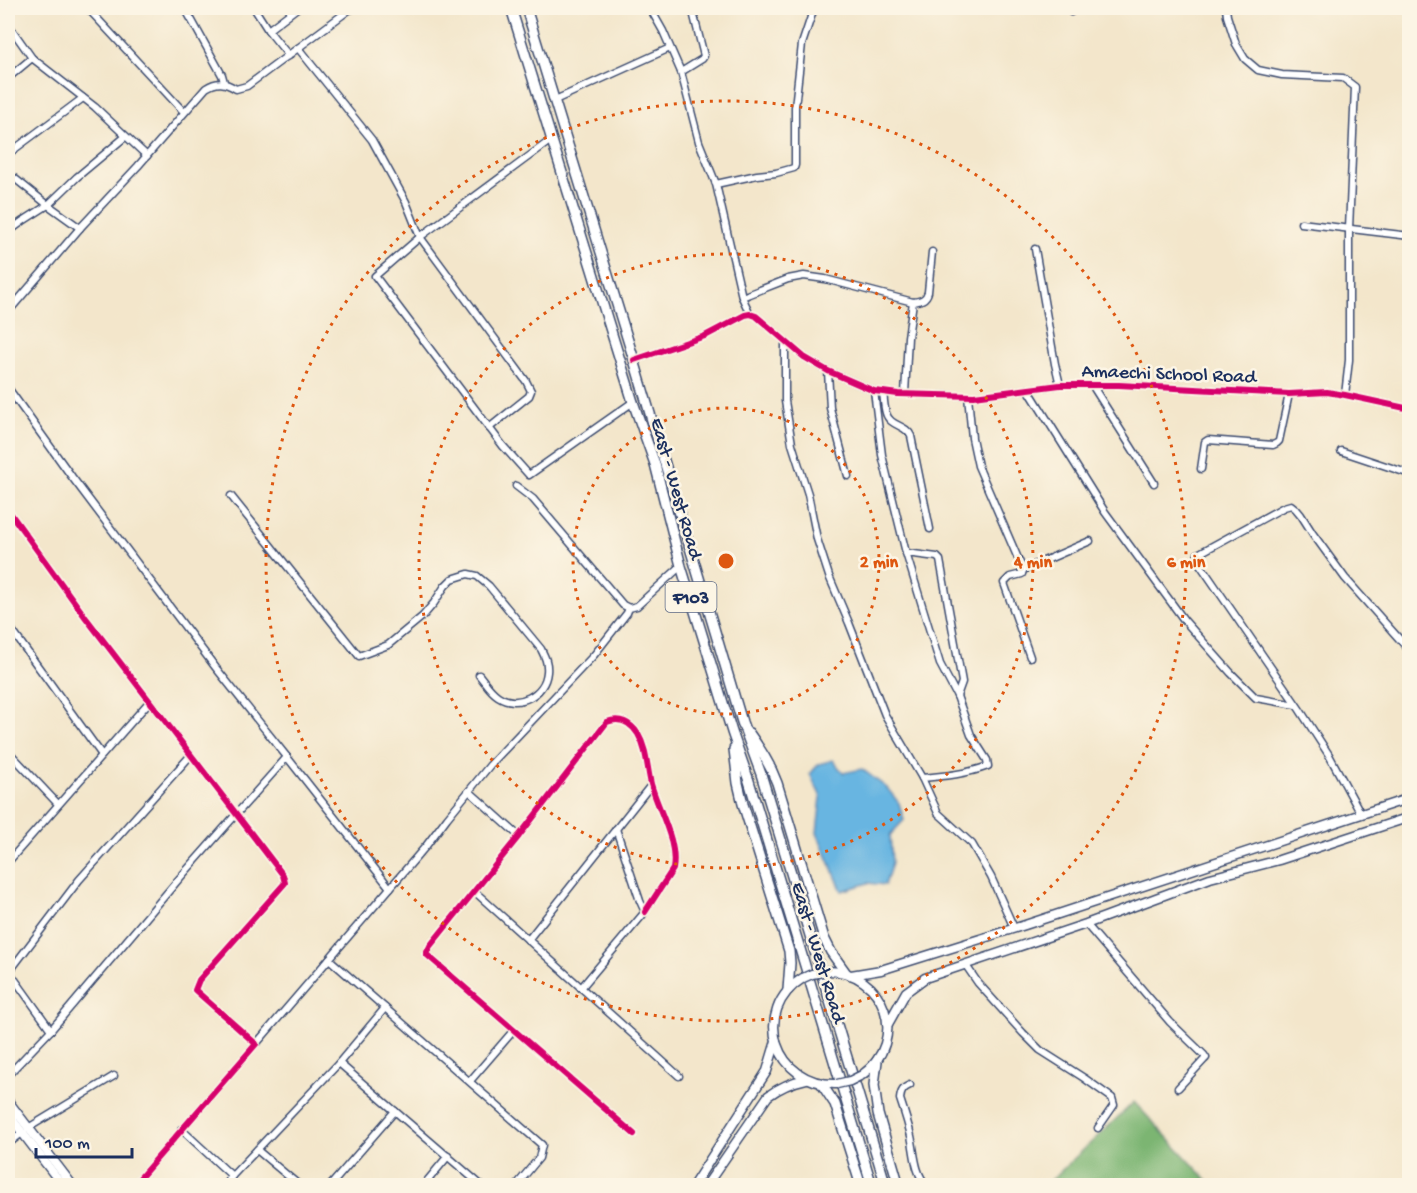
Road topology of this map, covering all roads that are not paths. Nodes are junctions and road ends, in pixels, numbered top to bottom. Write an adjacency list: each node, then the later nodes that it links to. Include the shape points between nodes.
1 (88, 8): 23 (street)
2 (185, 8): 20 (street)
3 (254, 8): 13 (street)
4 (297, 8): 13 (street)
5 (350, 8): 14 (street)
6 (511, 8): 25 (main road, East - West Road / F103)
7 (526, 8): 22 (main road, East - West Road / F103)
8 (650, 8): 15 (street)
9 (692, 8): 18 (street, via 704,56)
10 (814, 8): 29 (street, via 802,44 794,168)
11 (1226, 8): 33 (street, via 1236,44 1258,70 1343,78 1355,87)
12 (8, 24): 17 (street)
13 (268, 30): 16 (street)
14 (298, 48): 16 (street); 36 (street, via 372,140)
15 (670, 48): 18 (street); 22 (street)
16 (289, 56): 20 (street, via 247,86 236,89)
17 (32, 58): 19 (street); 21 (street)
18 (681, 72): 29 (street, via 699,142)
19 (8, 78)
20 (225, 82): 23 (street, via 206,88)
21 (83, 98): 24 (street); 26 (street)
22 (555, 100): 44 (main road, East - West Road / F103)
23 (184, 112): 27 (street)
24 (125, 137): 27 (street); 30 (street)
25 (551, 140): 36 (street); 56 (main road, East - West Road / F103)
26 (8, 154)
27 (147, 156): 32 (street)
28 (8, 173): 30 (street)
29 (716, 184): 39 (street)
30 (48, 205): 32 (street); 34 (street)
31 (1301, 223): 33 (street)
32 (80, 228): 41 (street)
33 (1349, 229): 35 (street); 54 (street)
34 (8, 232)
35 (1410, 236)
36 (420, 237): 58 (street, via 531,391); 58 (street, via 375,276)
37 (1035, 249): 46 (street)
38 (932, 252): 40 (street, via 927,296)
39 (742, 297): 40 (street, via 804,276); 42 (street)
40 (913, 302): 52 (street)
41 (8, 312)
42 (750, 314): 43 (street, Amaechi School Road); 44 (street, via 705,336)
43 (785, 341): 45 (street, Amaechi School Road); 86 (street, via 788,423 817,539 885,715)
44 (634, 360): 80 (main road, East - West Road / F103)
45 (828, 371): 50 (street, Amaechi School Road); 62 (street, via 830,408)
46 (1060, 385): 47 (street, Amaechi School Road); 49 (street, Amaechi School Road)
47 (1092, 385): 53 (street, Amaechi School Road); 63 (street)
48 (8, 388): 85 (street, via 216,669)
49 (1029, 389): 55 (street, Amaechi School Road); 79 (street, via 1105,512 1184,620 1256,698)
50 (874, 390): 51 (street, Amaechi School Road); 69 (street, via 882,455)
51 (883, 392): 52 (street, Amaechi School Road); 67 (street, via 889,419 907,429 911,436)
52 (905, 394): 55 (street, Amaechi School Road)
53 (1288, 394): 54 (street, Amaechi School Road); 60 (street, via 1280,441 1273,445 1208,440)
54 (1346, 395): 57 (street, Amaechi School Road)
55 (968, 396): 71 (street, via 978,466)
56 (633, 402): 58 (street, via 529,475); 70 (main road, East - West Road / F103, via 656,464)
57 (1410, 409)
58 (489, 428)
59 (1341, 451): 61 (street)
60 (1201, 469)
61 (1410, 474)
62 (848, 476)
63 (1154, 483)
64 (516, 486): 72 (street, via 533,499)
65 (231, 496): 76 (street, via 359,656 388,645 413,626 452,579 468,574 483,580 541,650 548,670 539,691 520,701 499,696)
66 (8, 510): 78 (street)
67 (930, 529)
68 (1090, 542): 71 (street)
69 (906, 553): 77 (street, via 940,664); 77 (street, via 937,557 942,564 962,682)
70 (681, 566): 72 (street, via 637,606); 81 (main road, East - West Road / F103)
71 (1023, 570): 75 (street, via 1004,583)
72 (629, 608): 88 (street, via 594,655)
73 (8, 626): 83 (street)
74 (1410, 651): 79 (street, via 1344,578 1296,509 1291,505 1284,507 1198,554 1197,560)
75 (1030, 657)
76 (479, 675)
77 (957, 696): 86 (street, via 988,766)
78 (149, 702): 83 (street); 84 (street)
79 (1296, 705): 92 (street)
80 (742, 722): 106 (main road, via 765,756 777,783 824,938); 149 (main road, East - West Road / F103)
81 (732, 732): 108 (main road, via 743,804 789,951); 148 (main road, East - West Road / F103)
82 (8, 751): 90 (street)
83 (102, 755): 90 (street)
84 (191, 755): 91 (street); 105 (street, via 79,880)
85 (287, 757): 91 (street); 97 (street)
86 (922, 778): 101 (street, via 938,813 972,844 992,877)
87 (651, 785): 94 (street); 95 (street, via 637,733 626,721 607,722); 99 (street, via 670,835 674,862)
88 (469, 791): 95 (street); 97 (street)
89 (1410, 798): 92 (main road)
90 (58, 804): 96 (street)
91 (237, 814): 111 (street); 114 (street, via 283,874 285,883 199,980 195,990)
92 (1361, 814): 101 (main road)
93 (1410, 817): 100 (main road, via 1210,878)
94 (616, 829): 99 (street); 102 (street)
95 (519, 836): 98 (street)
96 (8, 862)
97 (390, 888): 103 (street)
98 (474, 891): 102 (street); 112 (street, via 426,954)
99 (645, 912): 107 (street)
100 (1086, 924): 104 (main road); 124 (street, via 1206,1058)
101 (1014, 928): 106 (main road, via 891,967)
102 (528, 940): 107 (street)
103 (329, 959): 109 (street); 114 (street)
104 (965, 964): 110 (main road, via 914,986 900,1001); 128 (street, via 1040,1050 1112,1098 1114,1105)
105 (8, 971): 111 (street)
106 (849, 974): 108 (main road, bridge, via 817,973); 110 (main road, via 875,992)
107 (581, 988): 119 (street)
108 (788, 990): 113 (main road, via 775,1017)
109 (386, 1008): 116 (street); 121 (street)
110 (888, 1024): 115 (main road, via 886,1043)
111 (51, 1030): 117 (street)
112 (513, 1030): 121 (street); 131 (street)
113 (776, 1041): 120 (main road, via 787,1064); 145 (main road, via 767,1071)
114 (256, 1044): 129 (street)
115 (877, 1061): 122 (main road, bridge, via 850,1081); 150 (main road, via 874,1085 878,1114)
116 (339, 1063): 126 (street); 133 (street)
117 (8, 1075)
118 (114, 1076): 130 (street)
119 (679, 1076)
120 (806, 1079): 122 (main road); 146 (main road, via 768,1096)
121 (470, 1081): 144 (street, via 542,1145 539,1158)
122 (820, 1083): 147 (main road, via 835,1104)
123 (910, 1084): 151 (street, via 903,1089 900,1099 914,1159)
124 (1178, 1088)
125 (8, 1101): 130 (main road)
126 (395, 1111): 134 (street); 141 (street)
127 (8, 1114): 130 (main road)
128 (1098, 1128)
129 (181, 1129): 135 (street); 138 (street)
130 (25, 1130): 132 (street); 136 (main road); 137 (main road)
131 (634, 1134)
132 (8, 1144)
133 (256, 1150): 135 (street); 140 (street)
134 (448, 1156): 142 (street); 143 (street)
135 (232, 1176): 139 (street)
136 (63, 1185)
137 (73, 1185)
138 (133, 1185)
139 (225, 1185)
140 (300, 1185)
141 (330, 1185)
142 (423, 1185)
143 (482, 1185)
144 (516, 1185)
145 (693, 1185)
146 (706, 1185)
147 (861, 1185)
148 (872, 1185)
149 (886, 1185)
150 (899, 1185)
151 (927, 1185)

